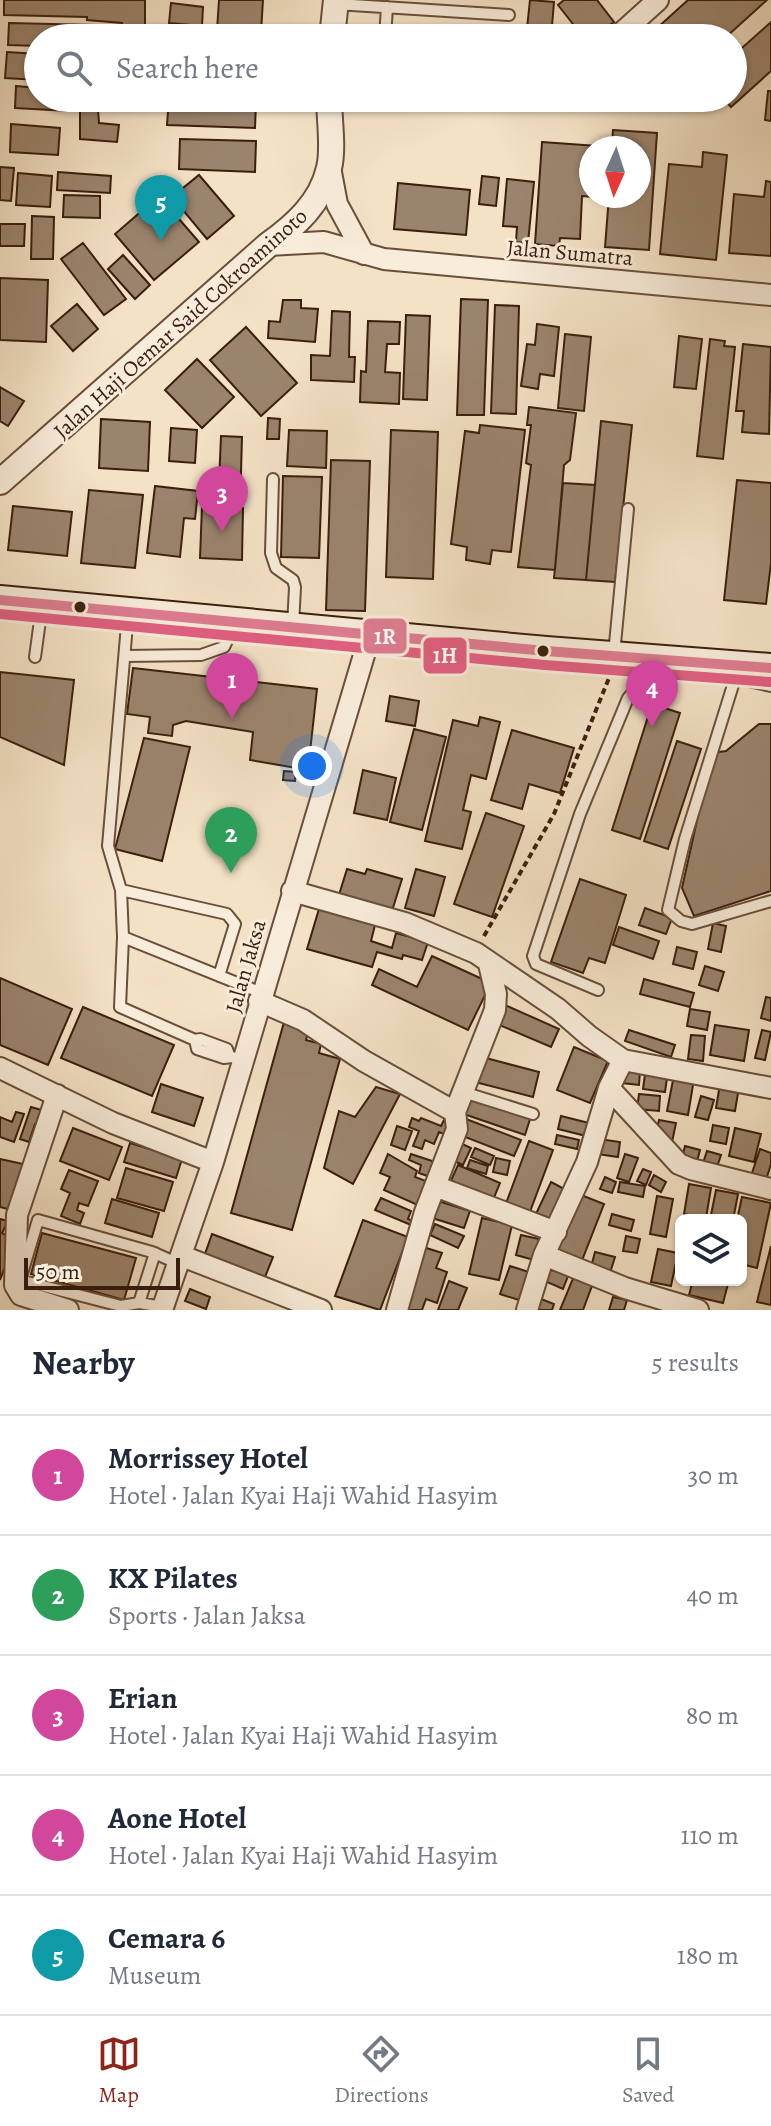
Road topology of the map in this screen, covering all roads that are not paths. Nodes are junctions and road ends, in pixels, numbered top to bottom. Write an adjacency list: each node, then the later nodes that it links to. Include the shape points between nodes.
1 (658, 0): 7 (street)
2 (336, 2): 3 (lane); 5 (street)
3 (387, 7): 4 (lane); 6 (lane)
4 (509, 15)
5 (334, 24)
6 (386, 24)
7 (631, 24)
8 (329, 112): 9 (street, Jalan Haji Oemar Said Cokroaminoto)
9 (330, 167): 10 (street, Jalan Haji Oemar Said Cokroaminoto, via 297,225); 11 (street, via 337,204)
10 (268, 245): 11 (street, Jalan Sumatra, via 324,242); 14 (street, Jalan Haji Oemar Said Cokroaminoto)
11 (364, 254): 12 (street, Jalan Sumatra)
12 (771, 295)
13 (273, 479): 20 (lane, via 271,553 276,568 293,580)
14 (0, 482)
15 (628, 509): 23 (lane)
16 (0, 600): 17 (main road)
17 (43, 604): 18 (main road); 24 (lane)
18 (129, 611): 19 (main road); 22 (lane)
19 (236, 621): 20 (main road); 22 (lane, via 224,647 201,655)
20 (293, 626): 21 (main road)
21 (370, 635): 23 (main road); 30 (street, Jalan Jaksa)
22 (125, 656): 29 (lane, via 108,846)
23 (615, 656): 25 (main road)
24 (35, 657)
25 (653, 659): 27 (main road); 35 (lane, via 646,687 628,698 586,799 533,956 536,964)
26 (771, 668): 27 (main road)
27 (737, 672): 28 (lane); 31 (lane, via 668,910 692,924)
28 (771, 686)
29 (121, 890): 32 (lane); 34 (lane, via 227,914 235,924)
30 (292, 891): 33 (street, via 405,923); 36 (street, Jalan Jaksa)
31 (771, 901)
32 (123, 937): 34 (lane); 37 (lane, via 120,1007 195,1040 197,1049)
33 (482, 958): 38 (street); 42 (street, via 496,994 495,1010)
34 (219, 976): 36 (lane)
35 (598, 990)
36 (260, 997): 37 (street, Jalan Jaksa); 44 (street)
37 (236, 1058): 46 (street, Jalan Jaksa)
38 (623, 1060): 40 (street); 41 (street)
39 (0, 1068): 43 (street)
40 (609, 1088): 48 (street, via 679,1164); 49 (street, via 587,1162)
41 (771, 1088)
42 (463, 1092): 44 (street); 45 (lane)
43 (57, 1095): 46 (street); 55 (street, via 17,1215 15,1285 21,1295)
44 (455, 1112): 47 (street, via 457,1129)
45 (533, 1114)
46 (213, 1162): 52 (street, Jalan Jaksa)
47 (435, 1186): 49 (street); 57 (street)
48 (771, 1189)
49 (556, 1232): 51 (street)
50 (155, 1253): 52 (lane); 53 (lane); 53 (lane, via 38,1220 34,1231 20,1280 121,1306)
51 (544, 1255): 58 (street); 59 (street)
52 (180, 1260): 54 (street, Jalan Jaksa); 56 (street)
53 (139, 1303): 54 (lane)
54 (163, 1309)
55 (68, 1310)
56 (321, 1310)
57 (397, 1310)
58 (527, 1310)
59 (698, 1310)

